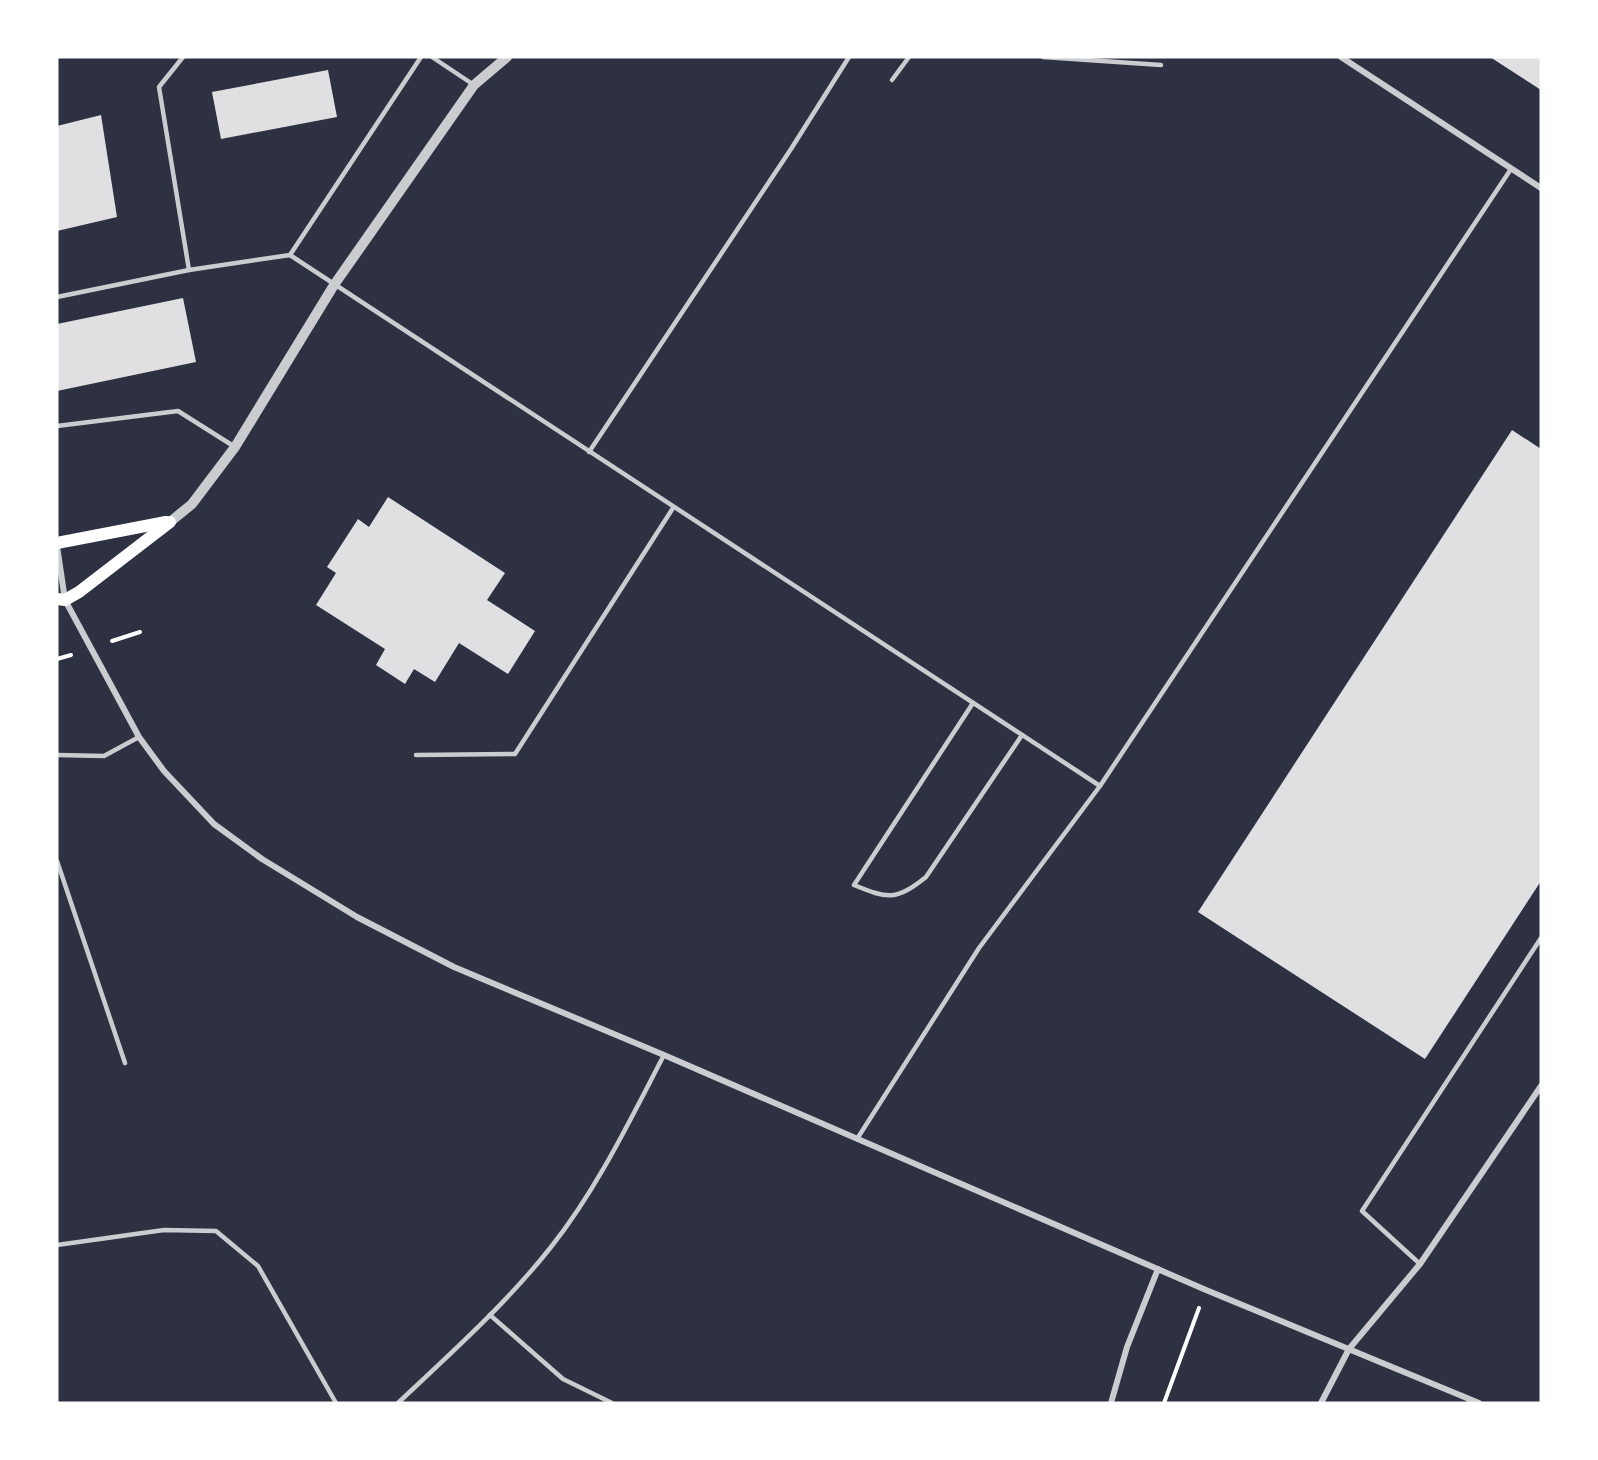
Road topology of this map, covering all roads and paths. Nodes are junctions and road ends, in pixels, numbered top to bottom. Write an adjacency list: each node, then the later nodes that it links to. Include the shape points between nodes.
1 (183, 57): 15 (lane, via 159,87)
2 (421, 57): 14 (lane)
3 (432, 57): 11 (lane)
4 (507, 57): 11 (street)
5 (849, 57): 20 (lane)
6 (909, 57): 10 (lane)
7 (1043, 57): 9 (lane)
8 (1341, 57): 12 (street)
9 (1161, 65)
10 (892, 80)
11 (474, 85): 16 (street)
12 (1511, 169): 13 (street); 30 (lane)
13 (1541, 188)
14 (290, 255): 15 (lane); 16 (lane)
15 (189, 270): 17 (lane)
16 (334, 285): 19 (street); 20 (lane)
17 (57, 297)
18 (57, 426): 19 (lane, via 178,411)
19 (235, 447): 22 (street, via 192,504)
20 (589, 453): 21 (lane)
21 (673, 508): 25 (lane); 29 (lane, via 515,754)
22 (170, 522): 23 (main road); 24 (main road, via 79,592)
23 (57, 545): 24 (street)
24 (61, 599): 27 (street)
25 (973, 703): 26 (lane); 26 (lane, via 854,885 885,897 907,893 926,877)
26 (1022, 735): 30 (lane)
27 (139, 737): 28 (lane, via 104,756); 33 (street, via 164,771 214,824 262,859 357,917 454,967)
28 (57, 755)
29 (416, 755)
30 (1100, 786): 36 (lane, via 980,948)
31 (57, 861): 34 (lane)
32 (1541, 938): 38 (lane, via 1362,1211)
33 (664, 1055): 36 (street); 41 (lane, via 609,1161 552,1246)
34 (125, 1063)
35 (1541, 1086): 38 (street)
36 (857, 1139): 39 (street)
37 (57, 1245): 43 (lane, via 164,1230 216,1231 258,1266)
38 (1420, 1264): 42 (street)
39 (1158, 1269): 40 (street); 46 (street, via 1127,1347)
40 (1206, 1290): 42 (street); 47 (path)
41 (490, 1315): 44 (lane); 45 (lane, via 563,1379)
42 (1349, 1349): 48 (street); 49 (street)
43 (336, 1403)
44 (398, 1403)
45 (612, 1403)
46 (1111, 1403)
47 (1164, 1403)
48 (1321, 1403)
49 (1479, 1403)

